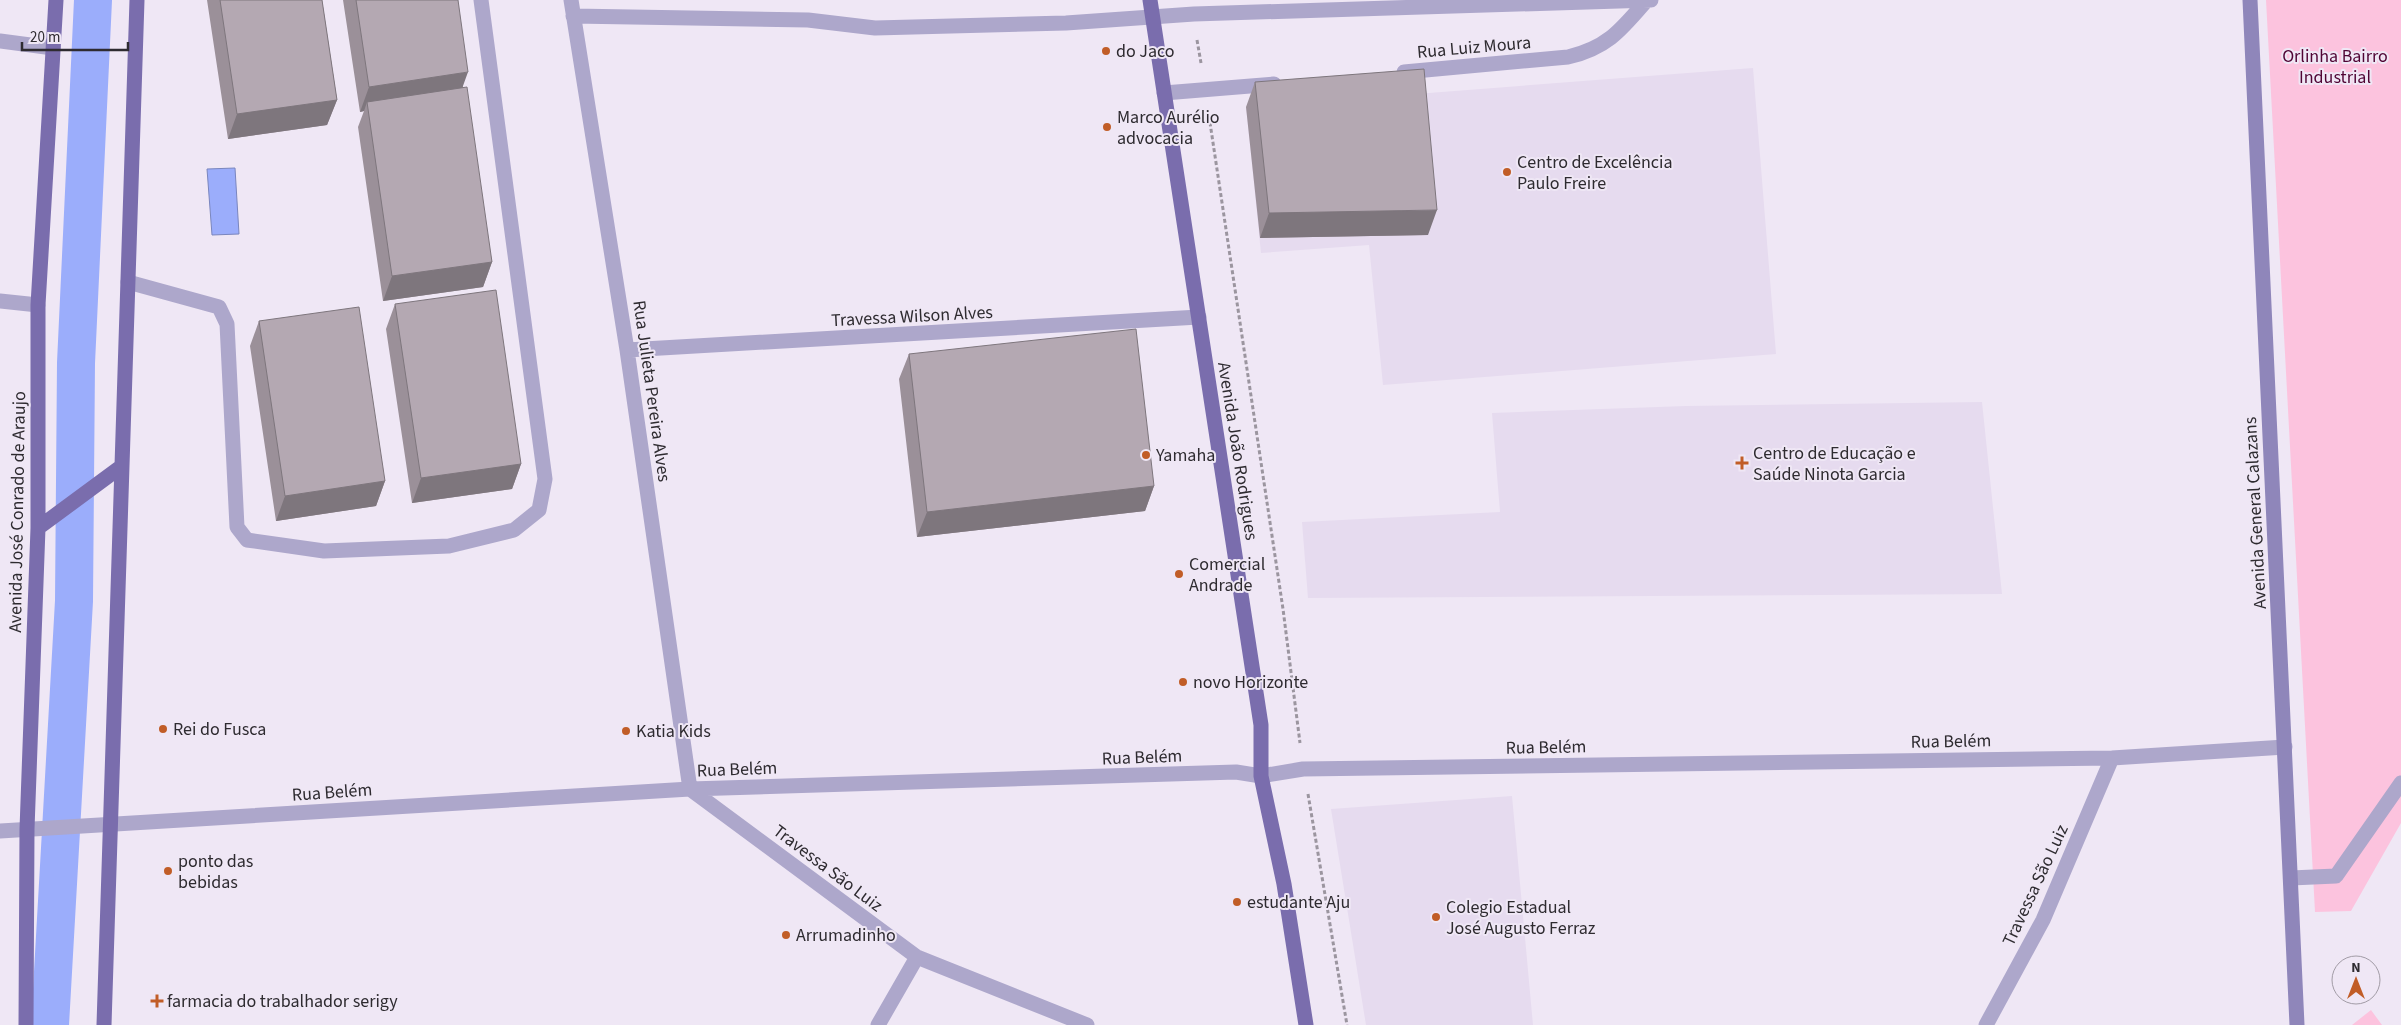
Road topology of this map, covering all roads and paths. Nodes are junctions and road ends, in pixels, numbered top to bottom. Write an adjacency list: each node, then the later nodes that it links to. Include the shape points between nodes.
1 (56, 0): 12 (main road, Avenida José Conrado de Araujo)
2 (137, 0): 17 (main road)
3 (481, 0): 17 (street, via 545,479 539,510 514,530 449,546 324,551 247,540 237,527 227,324 218,307)
4 (571, 0): 9 (street, Rua Julieta Pereira Alves)
5 (1150, 0): 10 (main road, Avenida João Rodrigues)
6 (1649, 0): 8 (street, Rua Luiz Moura); 13 (street, Rua Luiz Moura, via 1619,33 1587,53)
7 (2250, 0): 24 (main road, Avenida General Calazans)
8 (1194, 14): 10 (street, Rua Luiz Moura); 15 (path)
9 (573, 16): 10 (street, Rua Luiz Moura, via 808,20 875,28 1066,23); 21 (street, Rua Julieta Pereira Alves)
10 (1152, 16): 16 (main road, Avenida João Rodrigues)
11 (0, 42): 12 (street)
12 (53, 48): 19 (main road, Avenida José Conrado de Araujo)
13 (1391, 74)
14 (1293, 83): 15 (street)
15 (1205, 91): 16 (street); 26 (path, via 1283,609)
16 (1164, 93): 20 (main road, Avenida João Rodrigues)
17 (128, 282): 22 (main road)
18 (0, 301): 19 (street)
19 (38, 305): 23 (main road, Avenida José Conrado de Araujo)
20 (1199, 317): 21 (street, Travessa Wilson Alves); 27 (main road, Avenida João Rodrigues, via 1261,725)
21 (627, 350): 29 (street, Rua Julieta Pereira Alves)
22 (122, 466): 23 (main road); 30 (main road)
23 (42, 526): 31 (main road, Avenida José Conrado de Araujo)
24 (2285, 748): 25 (street, Rua Belém); 33 (main road, Avenida General Calazans)
25 (2112, 758): 26 (street, Rua Belém); 41 (street, Travessa São Luiz, via 2043,920)
26 (1303, 769): 27 (street, Rua Belém); 40 (path)
27 (1261, 776): 29 (street, Rua Belém, via 1236,772); 39 (main road, Avenida João Rodrigues, via 1284,884)
28 (2401, 784): 33 (street, via 2336,876)
29 (690, 789): 30 (street, Rua Belém); 34 (street, Travessa São Luiz)
30 (104, 826): 31 (street, Rua Belém); 36 (main road)
31 (34, 829): 32 (street, Rua Belém); 35 (main road, Avenida José Conrado de Araujo)
32 (0, 831)
33 (2291, 878): 42 (main road, Avenida General Calazans)
34 (917, 957): 37 (street); 38 (street, Travessa São Luiz)
35 (26, 1025)
36 (104, 1025)
37 (878, 1025)
38 (1087, 1025)
39 (1306, 1025)
40 (1347, 1025)
41 (1986, 1025)
42 (2297, 1025)

